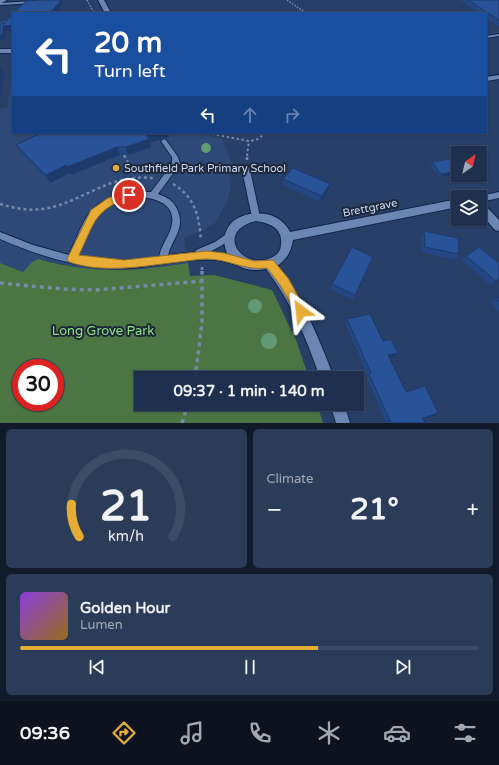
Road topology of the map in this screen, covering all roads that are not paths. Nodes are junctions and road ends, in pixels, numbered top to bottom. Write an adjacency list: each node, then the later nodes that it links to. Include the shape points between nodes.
1 (4, 0): 4 (street)
2 (100, 0): 5 (street)
3 (39, 2): 4 (lane)
4 (0, 3)
5 (107, 12)
6 (499, 35): 7 (lane)
7 (487, 37)
8 (12, 51): 9 (street)
9 (0, 52)
10 (499, 77): 11 (street)
11 (487, 79)
12 (164, 141): 15 (lane, via 175,157 176,164)
13 (246, 170): 19 (lane)
14 (499, 195): 16 (street)
15 (152, 196): 25 (lane, via 125,196 111,200 99,208 89,221); 26 (lane, via 168,204 176,216 176,225)
16 (487, 198)
17 (451, 205): 23 (street, Brettgrave)
18 (487, 214): 20 (street)
19 (256, 217): 22 (street, via 247,218 236,224); 23 (street, via 278,223)
20 (499, 227)
21 (0, 235): 25 (lane, via 44,252)
22 (228, 236): 24 (lane, via 211,247); 27 (street, via 230,250 236,258)
23 (288, 237): 28 (street, via 285,252)
24 (190, 255): 26 (lane); 27 (lane, via 218,256)
25 (72, 259): 26 (lane, via 116,264)
26 (163, 260)
27 (246, 263): 28 (street)
28 (269, 264): 29 (street, via 284,281 301,311)
29 (325, 371)
30 (339, 411): 31 (street)
31 (343, 423)

